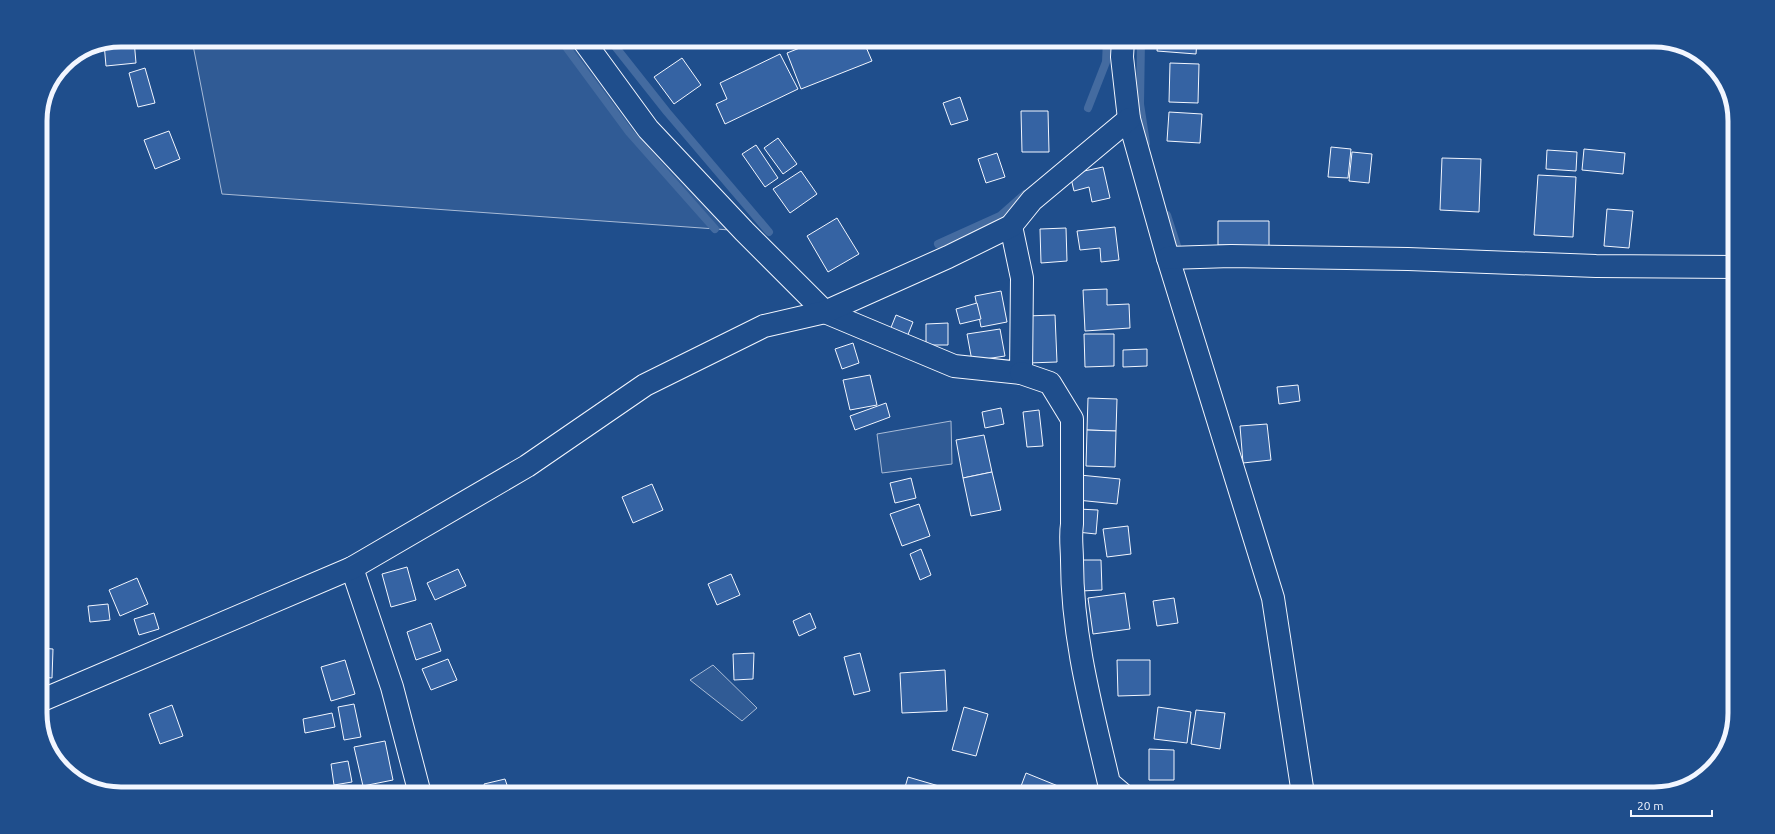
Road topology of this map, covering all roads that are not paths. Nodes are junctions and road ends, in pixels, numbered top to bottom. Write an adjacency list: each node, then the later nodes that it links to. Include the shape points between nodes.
1 (588, 47): 7 (street, via 648,129 744,231)
2 (1123, 47): 3 (street)
3 (1129, 120): 4 (street, via 1032,200); 5 (street)
4 (1011, 226): 7 (street); 8 (street, via 1022,278)
5 (1168, 258): 6 (street, via 1231,256); 13 (street, via 1273,598)
6 (1728, 267)
7 (826, 312): 8 (street, via 954,366); 9 (street, via 764,326 646,385 527,466)
8 (1022, 373): 12 (street, via 1050,383 1072,419 1072,591 1080,659 1109,784)
9 (352, 568): 10 (street); 11 (street, via 392,687)
10 (47, 698)
11 (418, 787)
12 (1113, 787)
13 (1302, 787)

